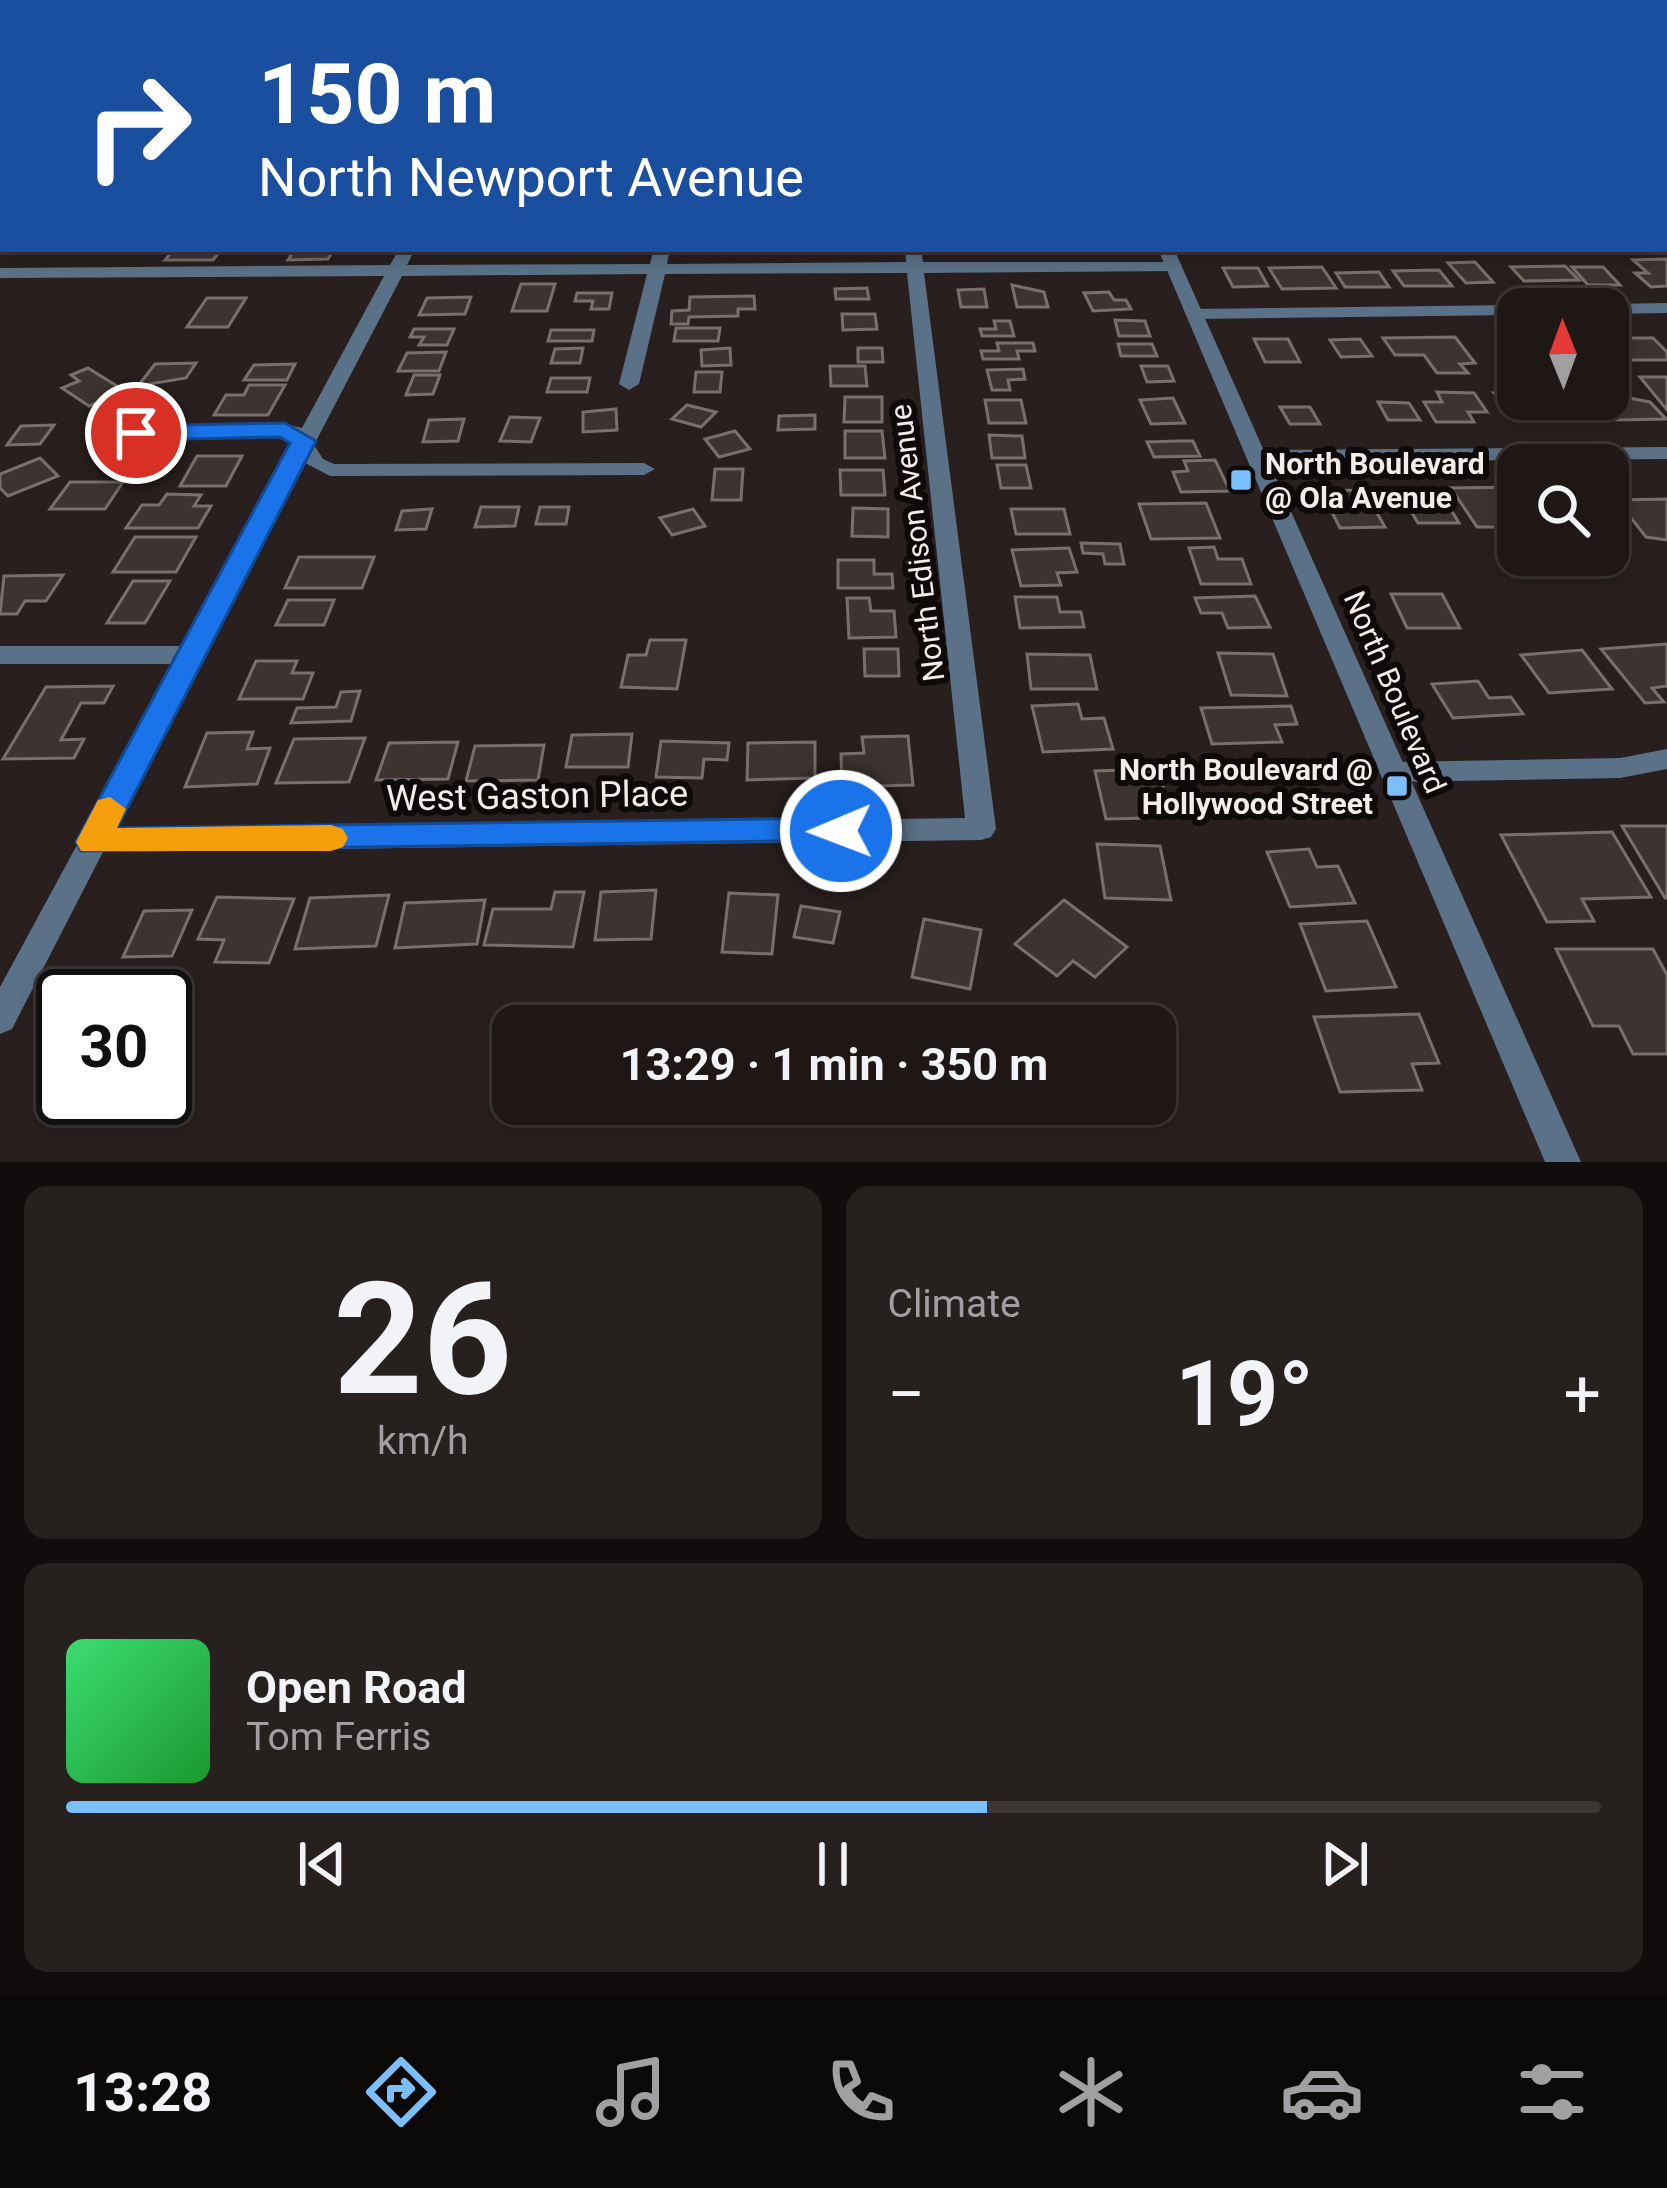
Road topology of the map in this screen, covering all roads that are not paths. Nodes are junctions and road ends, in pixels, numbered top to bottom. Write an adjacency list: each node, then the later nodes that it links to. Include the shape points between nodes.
1 (1170, 258): 4 (street); 9 (street, North Boulevard)
2 (402, 259): 3 (street); 5 (street); 12 (street)
3 (660, 259): 4 (street); 10 (street)
4 (914, 259): 20 (street, North Edison Avenue)
5 (0, 273)
6 (1667, 308): 7 (street)
7 (1629, 309)
8 (1497, 310): 9 (street)
9 (1194, 314): 14 (street, North Boulevard)
10 (629, 384)
11 (136, 433): 12 (street, via 285,430)
12 (304, 441): 15 (street, via 330,470); 17 (street)
13 (1667, 453): 14 (street)
14 (1256, 456): 19 (street, North Boulevard)
15 (644, 469)
16 (0, 655): 17 (street)
17 (192, 655): 21 (street)
18 (1667, 758): 19 (street, via 1620,768)
19 (1394, 772): 23 (street, North Boulevard)
20 (981, 829): 21 (street, West Gaston Place)
21 (93, 842): 22 (street)
22 (0, 1018)
23 (1563, 1162)

